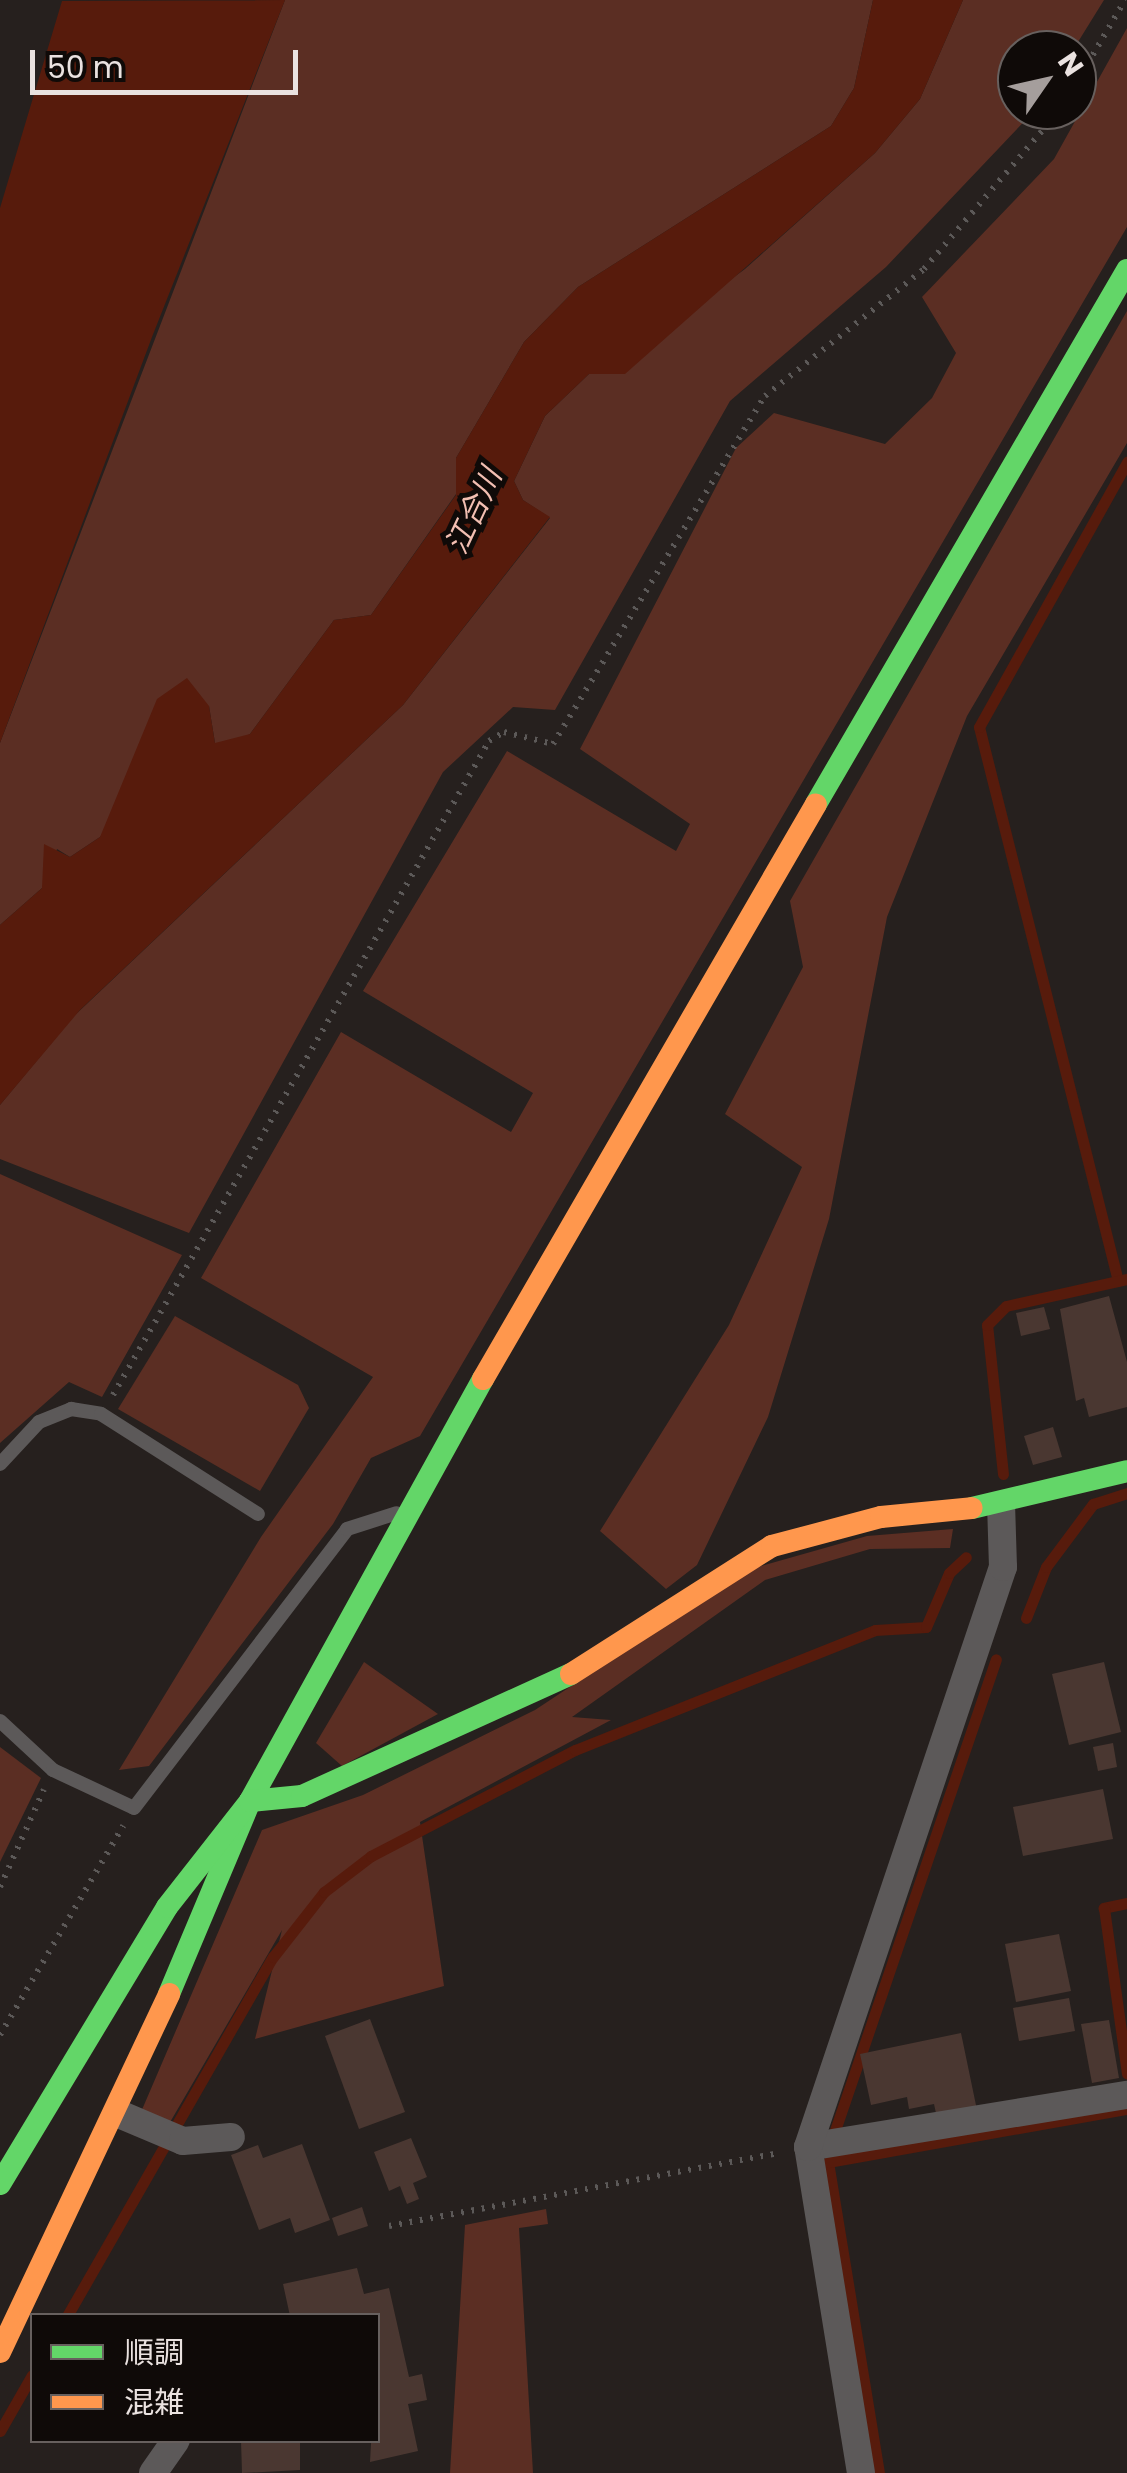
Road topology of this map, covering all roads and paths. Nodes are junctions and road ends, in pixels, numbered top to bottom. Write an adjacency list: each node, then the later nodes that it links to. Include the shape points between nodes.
1 (1126, 0): 2 (path)
2 (1097, 49)
3 (1043, 130): 5 (path, via 924,270 765,396 552,744 504,732 488,740)
4 (1127, 270): 9 (street)
5 (102, 1414): 6 (lane, via 71,1409 39,1422); 10 (lane)
6 (0, 1464)
7 (1127, 1471): 8 (street)
8 (1001, 1505): 13 (street, via 881,1517 772,1546 536,1697 302,1796); 20 (street, via 1004,1566)
9 (406, 1510): 13 (street); 14 (lane, via 347,1529)
10 (258, 1514)
11 (0, 1721): 12 (lane)
12 (53, 1770): 14 (lane); 15 (path)
13 (250, 1801): 18 (street); 21 (street, via 168,1907)
14 (134, 1808): 16 (path)
15 (0, 1888)
16 (0, 2035)
17 (1120, 2096): 20 (street)
18 (119, 2114): 19 (street, via 183,2141); 23 (street)
19 (231, 2137)
20 (811, 2147): 22 (path); 26 (street)
21 (0, 2184)
22 (389, 2226)
23 (0, 2352)
24 (174, 2443): 25 (street)
25 (153, 2473)
26 (861, 2473)

